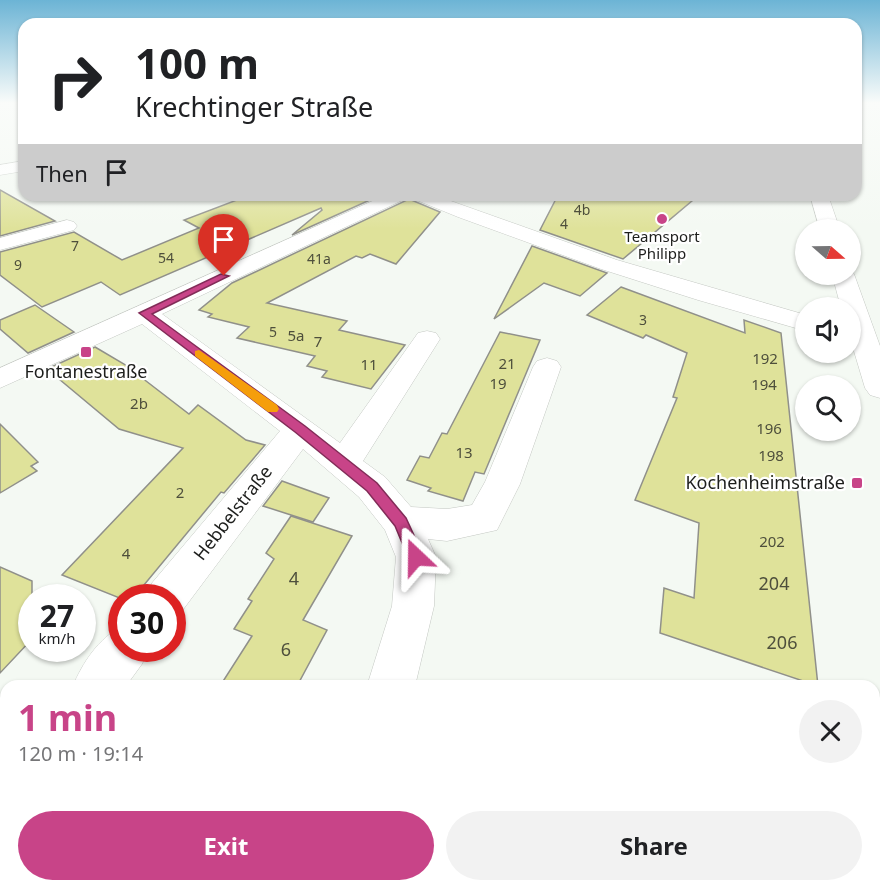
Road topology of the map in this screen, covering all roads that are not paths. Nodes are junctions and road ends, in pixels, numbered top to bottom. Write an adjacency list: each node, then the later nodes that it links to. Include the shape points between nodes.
1 (18, 167): 2 (street)
2 (0, 170)
3 (388, 201): 10 (street)
4 (432, 201): 11 (street, via 632,273)
5 (821, 201): 6 (street)
6 (827, 219)
7 (67, 226): 8 (street)
8 (0, 244)
9 (847, 285): 12 (street)
10 (144, 313): 15 (street); 17 (street)
11 (795, 320)
12 (864, 338): 16 (street)
13 (427, 339): 18 (street)
14 (547, 367): 19 (street, via 502,484 484,519 447,525)
15 (0, 379)
16 (880, 388)
17 (300, 429): 18 (street); 20 (street, Hebbelstraße)
18 (344, 464): 19 (street, via 372,487)
19 (401, 522): 23 (street, via 416,557 413,606)
20 (177, 584)
21 (115, 662): 22 (street)
22 (101, 680)
23 (393, 680)

